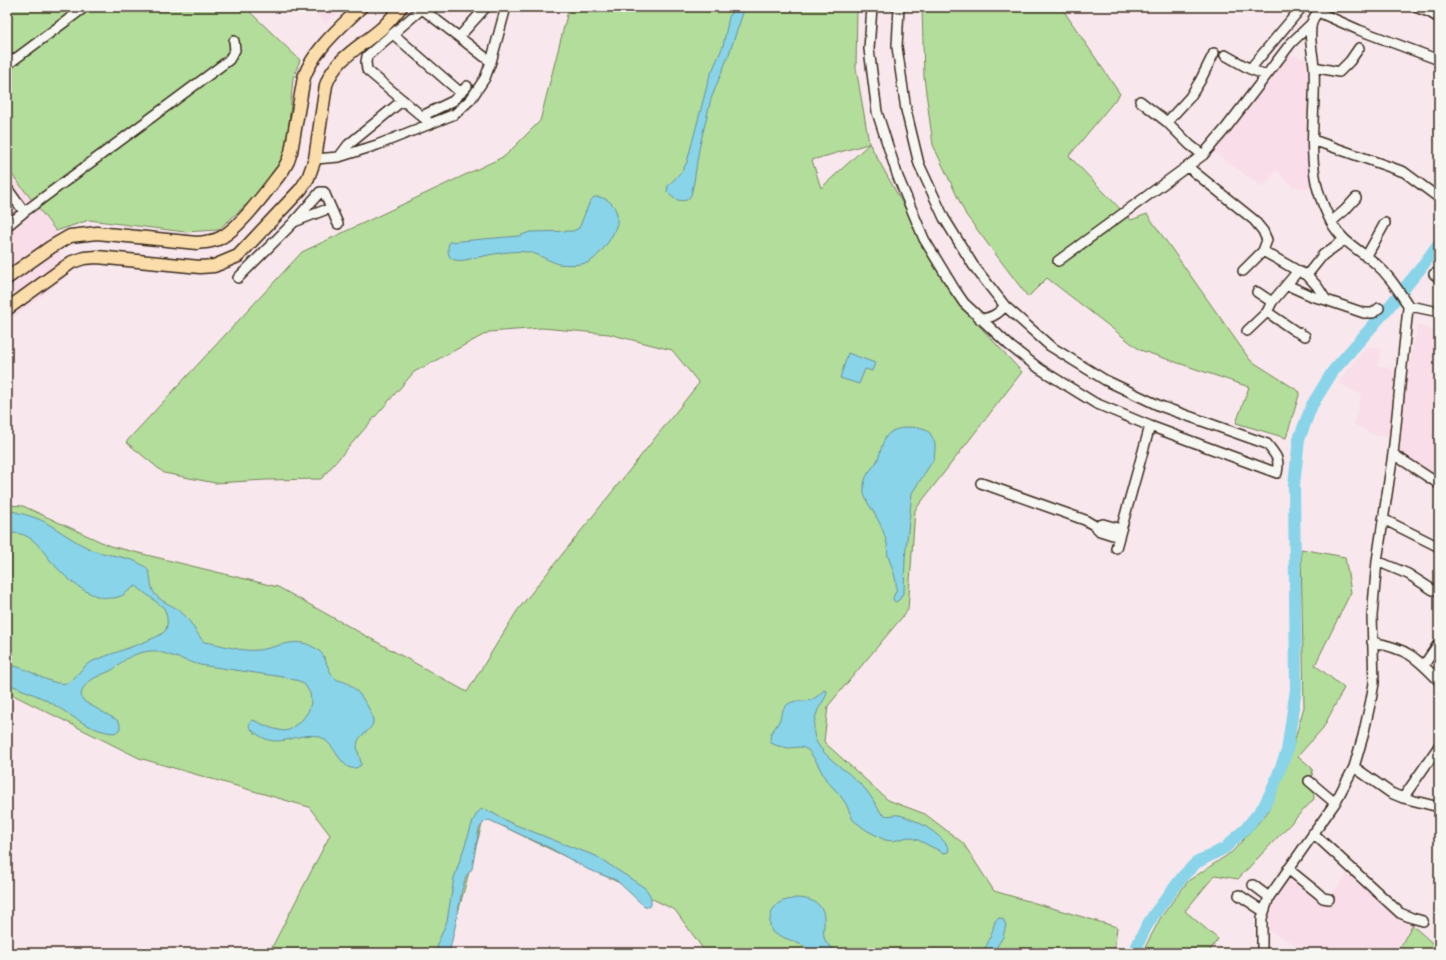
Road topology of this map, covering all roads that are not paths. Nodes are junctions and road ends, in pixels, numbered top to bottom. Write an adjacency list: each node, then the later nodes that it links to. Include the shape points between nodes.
1 (85, 7): 22 (street)
2 (361, 7): 56 (main road, via 325,43 308,68 304,77 291,152 283,170 227,234 208,242 197,243 97,233 70,236)
3 (401, 7): 35 (main road, via 382,28 345,57 328,77)
4 (486, 7): 15 (street)
5 (506, 7): 21 (street)
6 (872, 7): 68 (street, via 869,49 877,112 898,177 924,239 964,303)
7 (899, 7): 62 (street, via 897,47 906,110 919,164 944,218 973,265)
8 (1302, 7): 24 (street)
9 (1415, 7): 12 (street)
10 (423, 8): 14 (street); 15 (street)
11 (1320, 10): 13 (street); 20 (street, via 1359,30)
12 (1439, 18)
13 (1312, 23): 23 (street); 24 (street)
14 (393, 34): 26 (street); 27 (street, via 367,56 366,66 367,70)
15 (459, 37): 21 (street)
16 (234, 41): 43 (street, via 235,50 229,60)
17 (1359, 48): 23 (street, via 1350,62 1339,72)
18 (1214, 53): 30 (street, via 1190,97)
19 (1225, 55): 24 (street)
20 (1439, 60)
21 (491, 62): 31 (street, via 472,99 455,114)
22 (7, 65)
23 (1314, 68): 32 (street)
24 (1258, 72): 33 (street, via 1226,128)
25 (467, 86): 26 (street)
26 (461, 93): 29 (street, via 453,101)
27 (403, 100): 29 (street); 34 (street, via 348,145)
28 (1140, 101): 30 (street)
29 (422, 116): 31 (street)
30 (1167, 122): 33 (street)
31 (431, 124): 34 (street)
32 (1313, 140): 40 (street, via 1404,172); 44 (street, via 1315,177)
33 (1201, 154): 36 (street)
34 (340, 157): 35 (street)
35 (315, 159): 38 (main road)
36 (1188, 167): 50 (street, via 1254,220 1267,240); 52 (street)
37 (7, 188): 43 (street)
38 (301, 189): 41 (street); 65 (main road, via 238,256 226,262 200,267 97,257 84,258 61,269)
39 (1356, 198): 44 (street)
40 (1439, 198)
41 (313, 199): 42 (street, via 320,192 324,192); 45 (street)
42 (330, 208): 45 (street); 46 (street)
43 (24, 212): 48 (street)
44 (1331, 222): 49 (street)
45 (293, 223): 57 (street)
46 (338, 224)
47 (1385, 224): 51 (street)
48 (7, 226)
49 (1344, 240): 51 (street); 55 (street, via 1323,255)
50 (1263, 251): 53 (street); 54 (street)
51 (1366, 257): 63 (street, via 1383,271)
52 (1058, 261)
53 (1242, 271)
54 (1298, 271): 55 (street); 58 (street)
55 (1308, 275): 60 (street)
56 (7, 278)
57 (238, 278)
58 (1287, 284): 60 (street); 61 (street)
59 (1257, 292): 61 (street)
60 (1326, 300): 64 (street, via 1364,313 1373,313)
61 (1272, 302): 67 (street)
62 (1005, 306): 68 (street, via 990,318); 71 (street, via 1050,346 1105,380 1160,406 1267,444 1278,458 1277,473)
63 (1408, 307): 66 (street); 72 (street)
64 (1379, 308)
65 (7, 309)
66 (1439, 311)
67 (1267, 312): 69 (street); 70 (street)
68 (980, 319): 71 (street, via 1040,369 1089,400)
69 (1247, 331)
70 (1305, 336)
71 (1150, 426): 76 (street)
72 (1392, 454): 74 (street); 75 (street)
73 (981, 483): 76 (street, via 1085,520 1095,526 1103,524)
74 (1439, 484)
75 (1383, 519): 77 (street); 79 (street)
76 (1120, 533): 78 (street)
77 (1439, 547)
78 (1116, 548)
79 (1377, 561): 80 (street, via 1408,574); 81 (street)
80 (1433, 590)
81 (1372, 642): 83 (street, via 1402,650); 86 (street, via 1374,683)
82 (1439, 644): 83 (street)
83 (1424, 665): 84 (street)
84 (1439, 681)
85 (1439, 746): 88 (street)
86 (1354, 767): 88 (street, via 1391,793); 89 (street)
87 (1309, 781): 89 (street)
88 (1403, 798): 90 (street)
89 (1335, 803): 91 (street)
90 (1439, 807)
91 (1313, 833): 92 (street); 98 (street, via 1400,913)
92 (1288, 869): 95 (street); 96 (street, via 1323,898)
93 (1253, 885): 95 (street)
94 (1239, 895): 97 (street)
95 (1268, 897): 97 (street)
96 (1329, 899)
97 (1264, 911): 99 (street)
98 (1423, 921)
99 (1262, 953)

